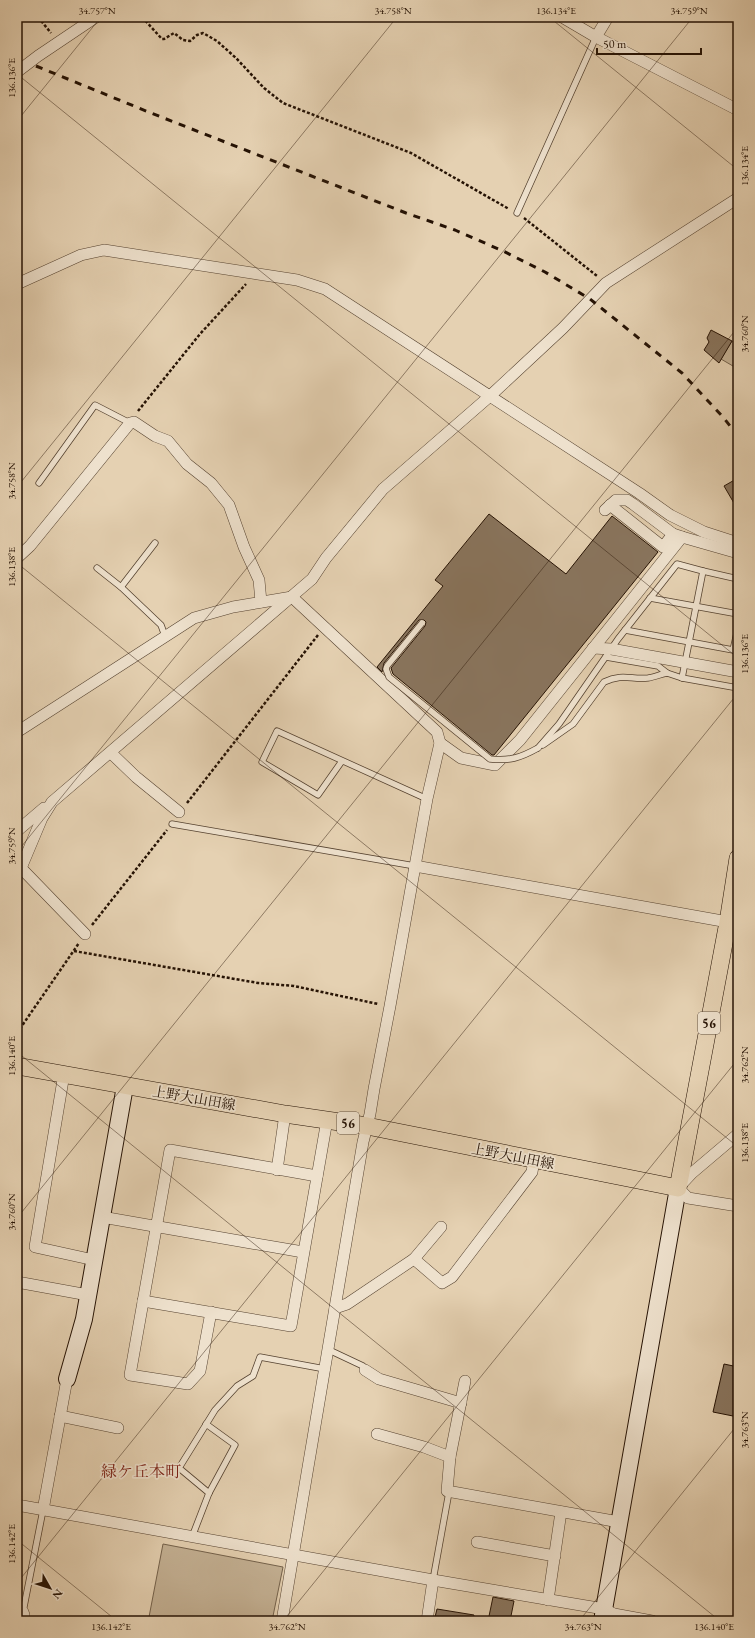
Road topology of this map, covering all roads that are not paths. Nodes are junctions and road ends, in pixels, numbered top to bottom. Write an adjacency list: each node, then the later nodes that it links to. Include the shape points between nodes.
1 (96, 17): 5 (street)
2 (562, 17): 4 (street)
3 (608, 17): 4 (street)
4 (596, 37): 6 (street); 8 (lane)
5 (17, 72)
6 (738, 110)
7 (738, 198): 10 (street, via 606,283 563,328)
8 (517, 213)
9 (17, 284): 10 (street, via 81,255 104,250 297,280 325,289)
10 (490, 396): 15 (street, via 670,515 704,532); 22 (street, via 383,489 326,558 312,579)
11 (130, 423): 12 (lane, via 95,405); 17 (street, via 30,546); 24 (street, via 134,422 168,441 187,464 211,483 229,505 258,580)
12 (39, 483)
13 (677, 535): 13 (street, via 663,547 608,507 616,500 627,500); 16 (street); 32 (street)
14 (155, 543): 21 (lane)
15 (738, 543)
16 (738, 553)
17 (17, 558)
18 (97, 568): 21 (lane)
19 (703, 571): 20 (lane); 23 (lane, via 677,564); 25 (lane)
20 (738, 579)
21 (121, 587): 30 (lane, via 160,625)
22 (292, 597): 24 (street); 40 (street, via 437,732); 42 (street)
23 (650, 598): 25 (lane); 29 (lane)
24 (261, 602): 30 (street, via 194,618)
25 (696, 606): 26 (lane); 31 (lane)
26 (738, 614)
27 (422, 623): 41 (lane, bridge, via 387,666 389,677 490,759 523,757)
28 (738, 628): 31 (lane, via 733,650)
29 (625, 630): 31 (lane); 33 (lane)
30 (165, 636): 39 (street)
31 (689, 642): 34 (lane)
32 (593, 648): 33 (street); 40 (street, via 520,740 495,764 461,758)
33 (608, 653): 34 (street); 36 (lane, via 658,666); 41 (lane, via 559,724)
34 (686, 657): 35 (street); 37 (lane)
35 (738, 672)
36 (667, 673): 37 (lane); 41 (lane, via 648,678 625,676 604,682 573,724)
37 (682, 678): 38 (lane)
38 (738, 688)
39 (17, 732)
40 (440, 743): 44 (street)
41 (538, 748)
42 (111, 753): 45 (street); 46 (street)
43 (342, 761): 43 (lane, via 318,795 262,762 277,731); 44 (lane)
44 (427, 799): 50 (street)
45 (52, 802): 48 (street); 51 (street)
46 (179, 812)
47 (172, 824): 50 (lane)
48 (17, 831)
49 (738, 858): 52 (main road, 56)
50 (415, 866): 52 (street); 59 (street)
51 (18, 868): 53 (street)
52 (728, 922): 64 (main road, 56)
53 (85, 934)
54 (17, 1066): 55 (main road, 上野大山田線 / 56)
55 (64, 1074): 56 (main road, 上野大山田線 / 56); 70 (street, via 35,1248)
56 (125, 1086): 57 (main road, 上野大山田線 / 56); 66 (street)
57 (285, 1114): 58 (main road, 上野大山田線 / 56); 62 (street)
58 (327, 1120): 59 (main road, 上野大山田線 / 56); 63 (street)
59 (367, 1126): 61 (main road, 上野大山田線 / 56); 75 (street)
60 (738, 1134): 64 (street)
61 (534, 1160): 64 (main road, 上野大山田線 / 56); 71 (street, via 532,1172 452,1277 442,1283)
62 (277, 1170): 63 (street); 67 (street, via 170,1150)
63 (317, 1176): 69 (street)
64 (678, 1188): 65 (street, via 688,1198); 93 (street)
65 (738, 1206)
66 (102, 1217): 67 (street); 70 (street)
67 (156, 1226): 69 (street); 74 (street)
68 (441, 1228): 71 (street)
69 (303, 1252): 76 (street, via 291,1326)
70 (94, 1260): 73 (street)
71 (414, 1260): 75 (street, via 347,1304)
72 (17, 1282): 73 (street)
73 (88, 1295): 80 (street)
74 (143, 1300): 76 (street); 76 (street, via 130,1375 188,1384 200,1371)
75 (335, 1308): 77 (street)
76 (211, 1312)
77 (329, 1350): 78 (street); 79 (lane, via 363,1366)
78 (325, 1368): 84 (lane, via 260,1357 253,1376 237,1386); 96 (street)
79 (365, 1370): 82 (street, via 379,1379)
80 (67, 1379): 83 (street)
81 (465, 1381): 82 (street)
82 (461, 1403): 87 (street)
83 (60, 1416): 85 (street); 91 (street)
84 (206, 1424): 89 (lane, via 235,1445); 89 (lane, via 179,1468)
85 (118, 1428)
86 (377, 1434): 87 (street)
87 (450, 1457): 88 (street, via 447,1491)
88 (449, 1492): 92 (street); 98 (lane)
89 (209, 1493): 94 (lane)
90 (17, 1505): 91 (street)
91 (43, 1510): 94 (street); 101 (lane)
92 (562, 1512): 93 (street); 97 (street)
93 (619, 1522): 100 (street)
94 (192, 1537): 96 (street)
95 (477, 1542): 97 (street)
96 (294, 1555): 98 (street); 102 (street)
97 (555, 1556): 99 (street)
98 (433, 1580): 99 (street); 103 (street)
99 (548, 1600): 100 (street)
100 (603, 1615): 104 (street, via 614,1614)
101 (23, 1616)
102 (282, 1621)
103 (427, 1621)
104 (652, 1621)

